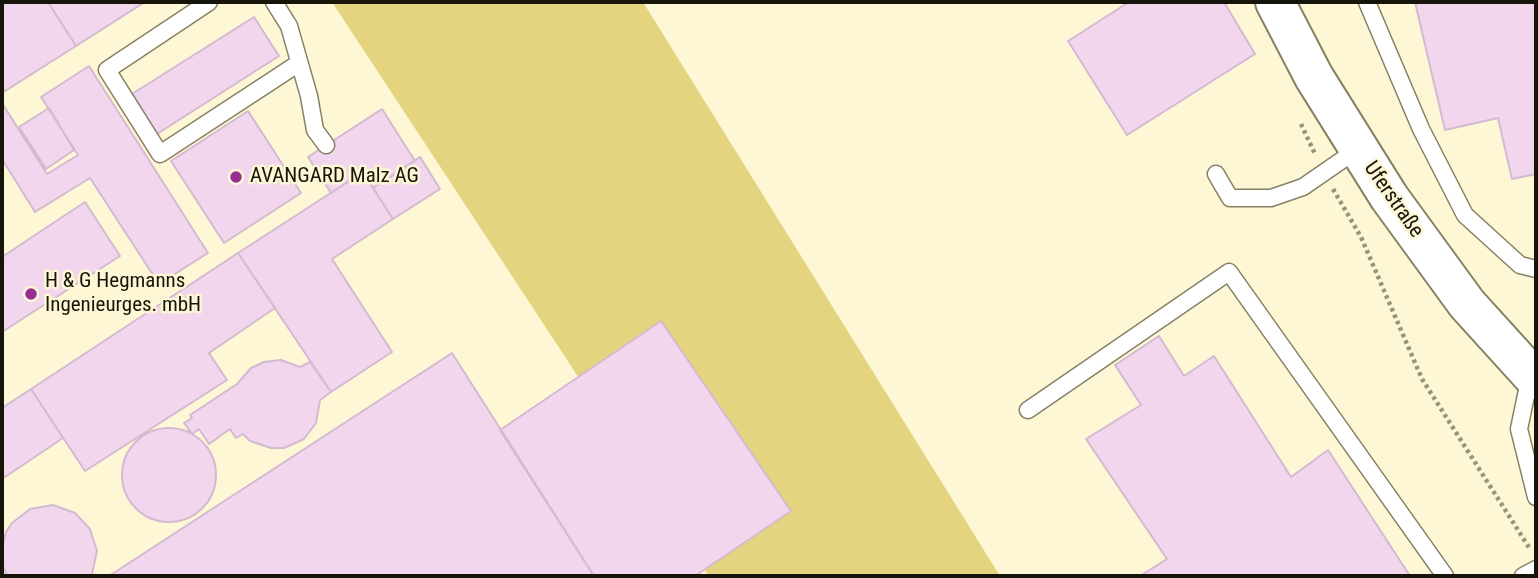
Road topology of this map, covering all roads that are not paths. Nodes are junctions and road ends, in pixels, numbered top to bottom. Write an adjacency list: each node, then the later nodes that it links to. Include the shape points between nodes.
1 (209, 2): 5 (lane, via 107,70 160,153)
2 (274, 2): 5 (lane, via 289,26)
3 (1275, 2): 7 (main road, Uferstraße)
4 (1367, 2): 9 (lane, via 1421,129 1465,215 1520,265)
5 (299, 63): 6 (lane, via 315,130)
6 (326, 145)
7 (1358, 149): 8 (lane, via 1303,187 1271,198 1230,198); 10 (main road, Uferstraße, via 1467,303)
8 (1216, 174)
9 (1536, 269)
10 (1533, 377): 12 (lane, via 1519,429)
11 (1028, 410): 14 (lane, via 1230,272)
12 (1536, 497)
13 (1536, 569): 15 (lane)
14 (1445, 576)
15 (1524, 576)

